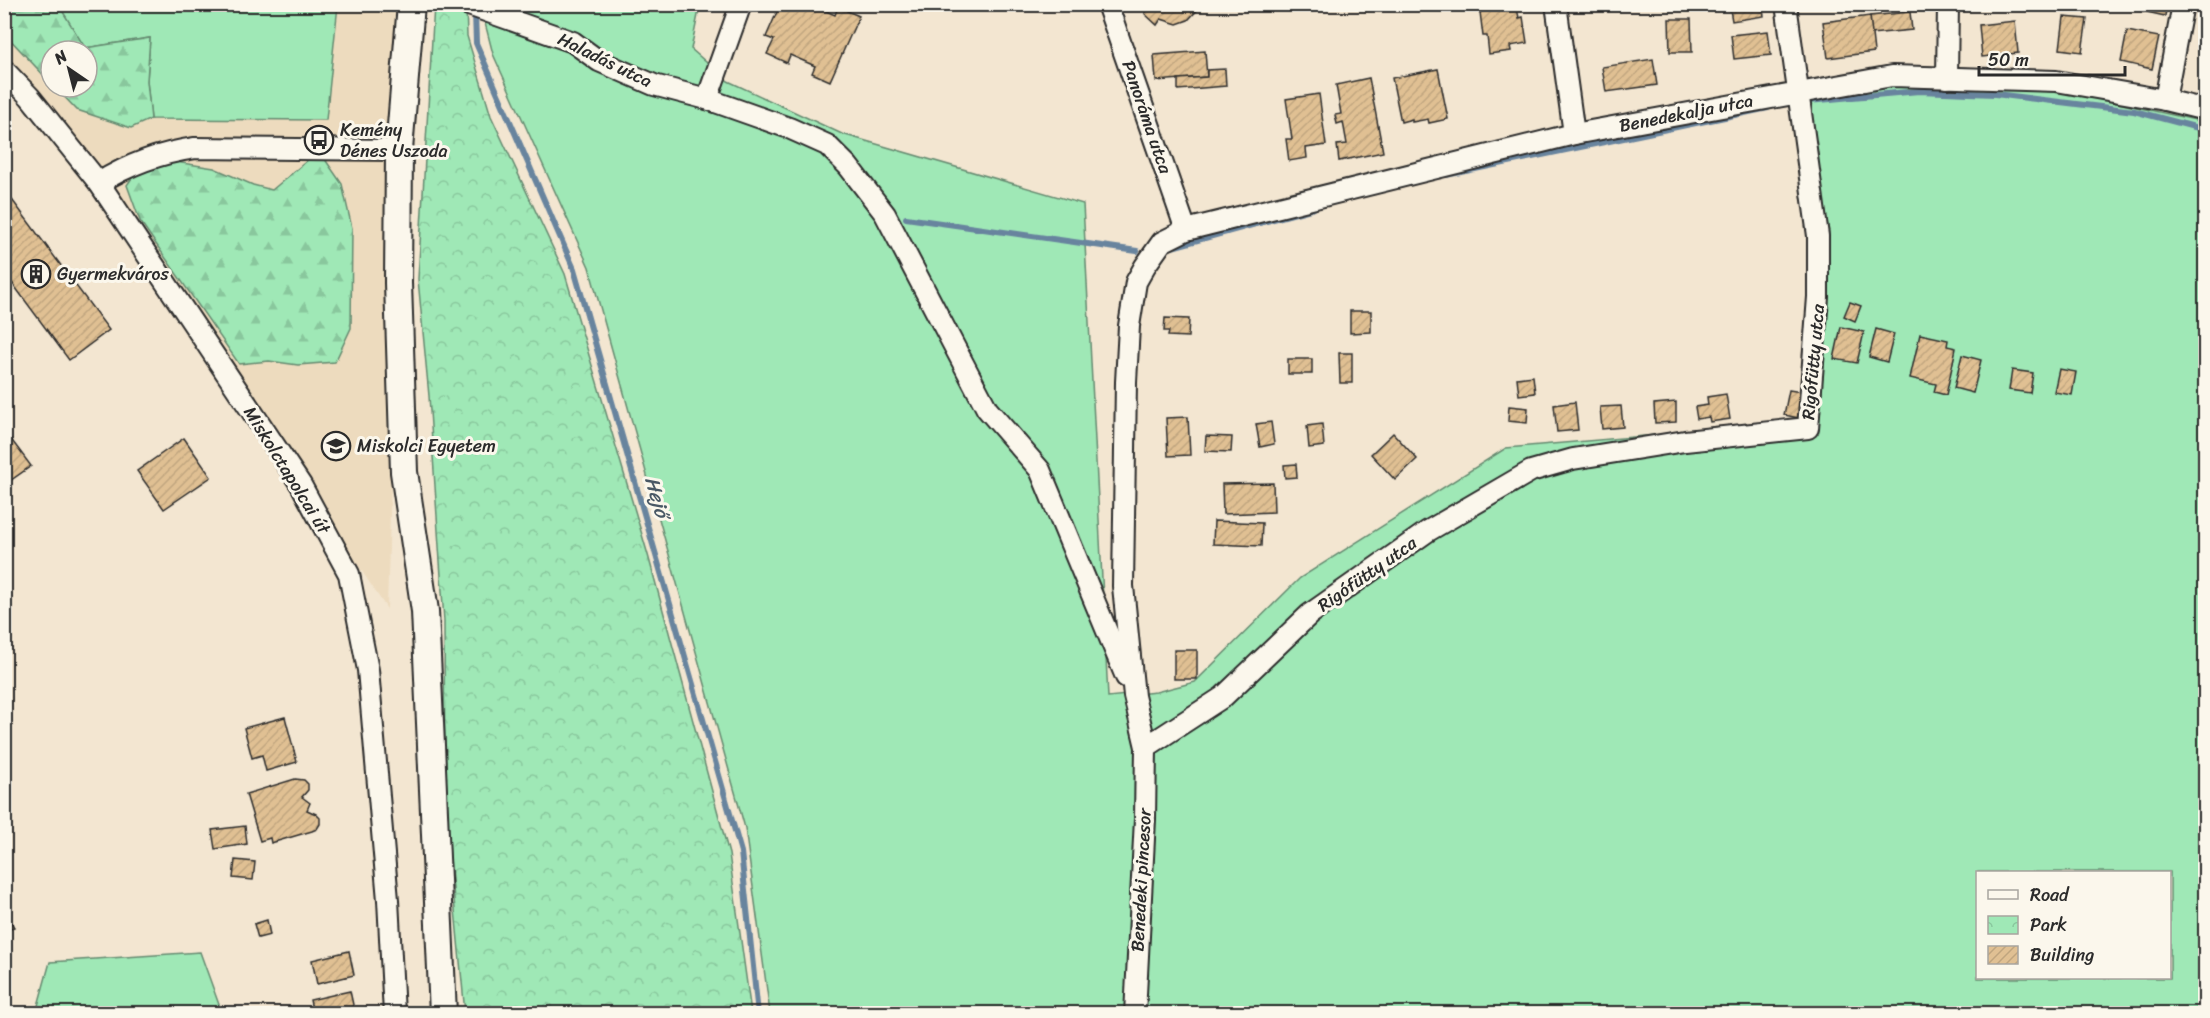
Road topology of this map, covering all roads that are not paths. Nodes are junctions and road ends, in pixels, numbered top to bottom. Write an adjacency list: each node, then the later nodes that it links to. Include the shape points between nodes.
1 (411, 4): 18 (street)
2 (453, 4): 10 (street, Haladás utca)
3 (466, 4): 10 (street, Haladás utca)
4 (741, 4): 14 (street)
5 (1107, 4): 20 (street, Panoráma utca)
6 (1556, 4): 17 (street)
7 (1786, 4): 13 (street)
8 (1948, 4): 12 (street)
9 (2183, 4): 15 (street)
10 (512, 20): 14 (street, Haladás utca, via 573,42 599,61 654,85)
11 (4, 70): 19 (street, Miskolctapolcai út)
12 (1947, 78): 13 (street, Benedekalja utca, via 1892,76); 15 (street, Benedekalja utca, via 2056,81)
13 (1799, 92): 17 (street, Benedekalja utca); 22 (street, Rigófütty utca, via 1818,236 1818,297 1808,428 1685,441 1573,459 1532,471 1428,531 1310,614 1223,698)
14 (707, 99): 21 (street, Haladás utca, via 827,145 885,214 987,409 1040,470)
15 (2164, 100): 16 (street, Benedekalja utca)
16 (2205, 110)
17 (1574, 134): 20 (street, Benedekalja utca)
18 (399, 150): 19 (street, via 195,148 148,158); 24 (street, via 398,283 404,472 425,611)
19 (99, 183): 23 (street, Miskolctapolcai út, via 301,485 349,574 368,670)
20 (1180, 232): 21 (street, via 1161,242 1136,282 1130,326 1123,586)
21 (1134, 696): 22 (street)
22 (1146, 747): 25 (street, Benedeki pincesor)
23 (394, 1014)
24 (443, 1014)
25 (1135, 1014)

